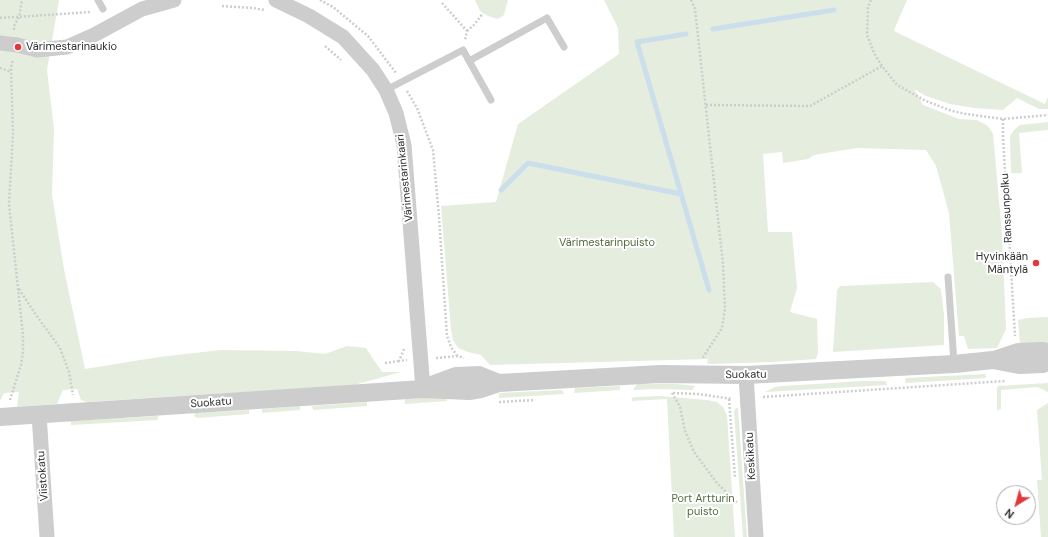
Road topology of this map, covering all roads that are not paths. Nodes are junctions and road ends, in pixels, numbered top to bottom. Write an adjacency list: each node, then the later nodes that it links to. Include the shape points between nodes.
1 (98, 0): 4 (lane)
2 (174, 0): 5 (street, via 142,9 94,36 67,47 37,50)
3 (273, 6): 8 (street, Värimestarinkaari, via 309,16 343,37 373,70)
4 (103, 9)
5 (0, 43)
6 (564, 47): 7 (lane, via 546,18)
7 (469, 60): 8 (lane, via 463,50); 9 (lane)
8 (386, 90): 16 (street, Värimestarinkaari, via 396,113 404,145)
9 (491, 100)
10 (948, 278): 14 (lane)
11 (1048, 352): 12 (street, Suokatu, via 1018,352)
12 (993, 360): 13 (street, Suokatu, via 1019,365); 14 (street, Suokatu)
13 (1048, 362)
14 (954, 364): 15 (street, Suokatu)
15 (746, 376): 16 (street, Suokatu, via 660,374 499,383 481,390 469,391); 20 (street, Keskikatu)
16 (423, 389): 17 (street, Suokatu)
17 (39, 414): 18 (street, Suokatu); 19 (street, Viistokatu)
18 (3, 417)
19 (47, 537)
20 (756, 537)

